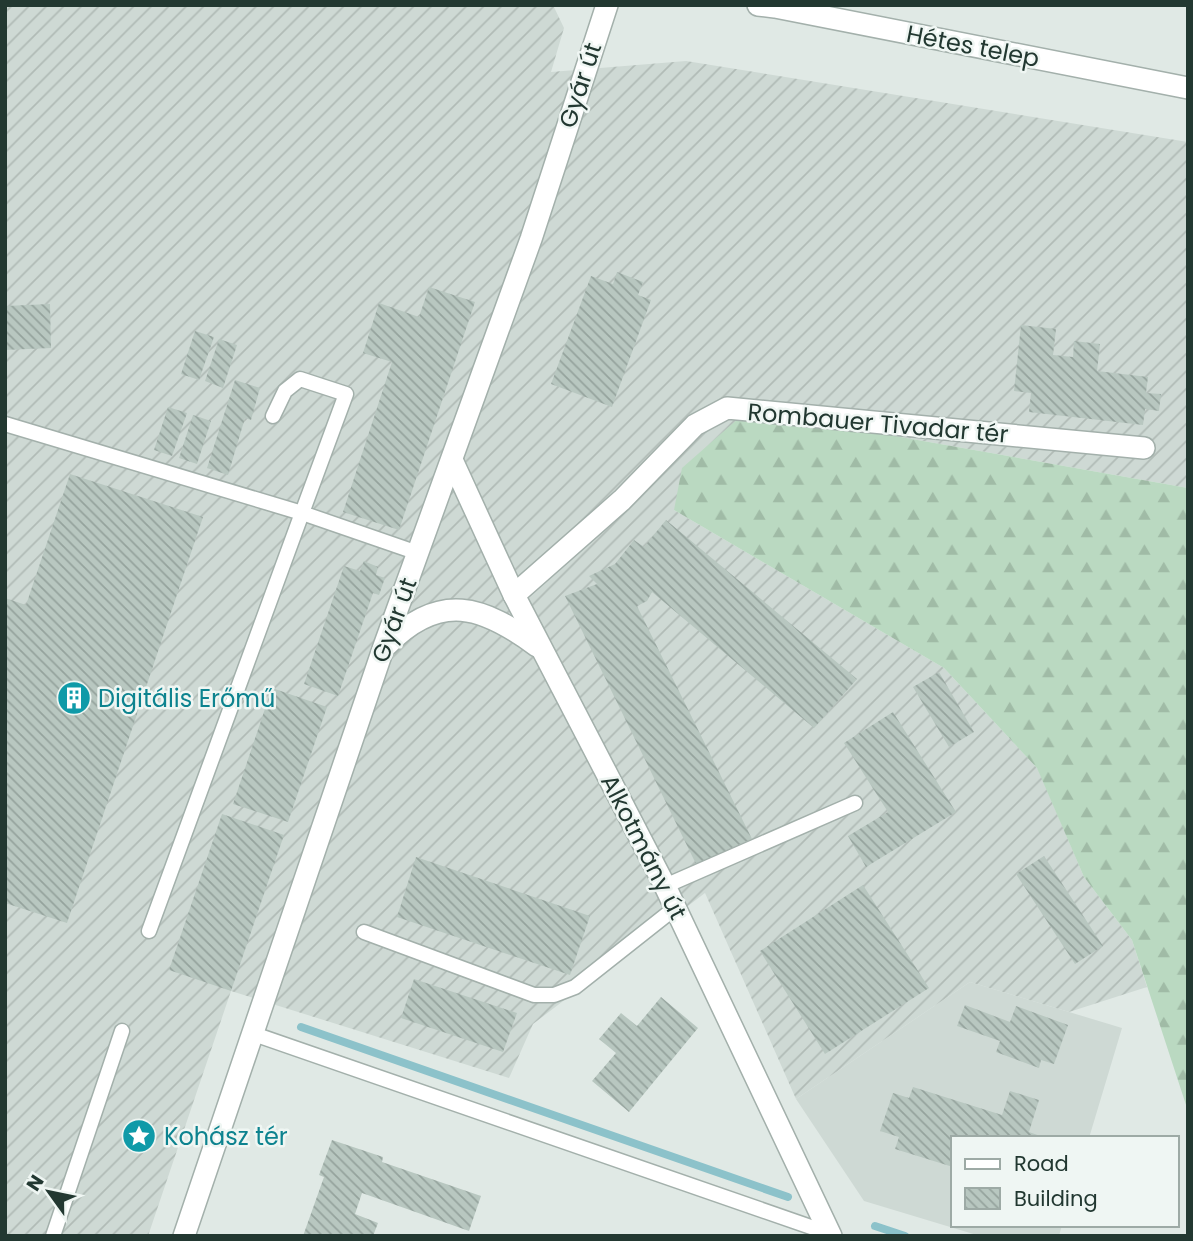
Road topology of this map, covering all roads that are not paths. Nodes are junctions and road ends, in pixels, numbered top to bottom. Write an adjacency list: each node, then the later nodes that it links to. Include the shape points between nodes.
1 (607, 5): 7 (street, Gyár út)
2 (758, 5): 3 (street, Hétes telep)
3 (1188, 88)
4 (273, 416): 8 (lane, via 285,391 300,379 345,394)
5 (5, 424): 8 (lane)
6 (1144, 448): 10 (street, Rombauer Tivadar tér, via 727,408 695,425 622,500)
7 (452, 460): 9 (street, Gyár út); 10 (street, Alkotmány út)
8 (302, 513): 9 (lane); 16 (lane)
9 (418, 553): 11 (street, Gyár út)
10 (514, 595): 12 (street, Alkotmány út)
11 (383, 649): 12 (street, via 400,631 432,613 464,610 494,618); 19 (street, Gyár út)
12 (542, 650): 14 (street, Alkotmány út)
13 (855, 803): 14 (lane)
14 (665, 886): 15 (street, Alkotmány út)
15 (675, 908): 17 (lane, via 575,987 554,995 534,995); 20 (street, Alkotmány út)
16 (149, 931)
17 (364, 932)
18 (122, 1031): 21 (lane)
19 (251, 1033): 20 (lane); 22 (street, Gyár út)
20 (833, 1235)
21 (53, 1236)
22 (184, 1236)

